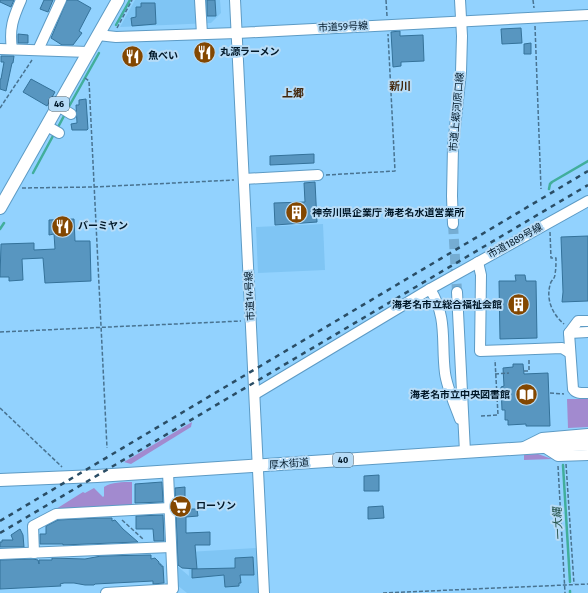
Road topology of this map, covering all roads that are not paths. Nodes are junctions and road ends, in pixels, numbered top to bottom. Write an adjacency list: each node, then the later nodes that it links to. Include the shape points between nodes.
1 (21, 0): 13 (street, via 11,27)
2 (61, 0): 14 (street)
3 (118, 0): 11 (main road, 46)
4 (200, 0): 10 (street)
5 (235, 0): 9 (street, 市道14号線)
6 (460, 0): 8 (street, 市道上郷河原口線)
7 (588, 14): 8 (street, 市道59号線)
8 (462, 21): 9 (street, 市道59号線); 20 (street, 市道上郷河原口線, via 453,146)
9 (237, 33): 10 (street, 市道59号線); 17 (street, 市道14号線)
10 (202, 34): 11 (street, 市道59号線, via 116,37)
11 (98, 35): 15 (main road, 46)
12 (0, 49): 13 (street)
13 (12, 49): 14 (street)
14 (38, 50): 15 (street)
15 (88, 52): 19 (main road, 46, via 65,111)
16 (318, 175): 17 (street)
17 (244, 179): 29 (street, 市道14号線)
18 (588, 201): 21 (street, 市道1889号線)
19 (0, 208)
20 (453, 224)
21 (478, 262): 22 (street); 27 (street, 市道1889号線, via 481,275 480,351 562,348)
22 (430, 289): 29 (street); 30 (street, via 441,313 445,374)
23 (456, 292): 30 (street)
24 (588, 321): 25 (street, via 578,321)
25 (567, 329): 26 (street); 27 (street)
26 (588, 332)
27 (570, 353): 28 (street, via 573,389 579,393)
28 (588, 393)
29 (255, 394): 37 (street, 市道14号線)
30 (464, 431): 35 (street)
31 (588, 434): 34 (street, via 542,438)
32 (583, 444): 33 (main road, 厚木街道 / 40)
33 (544, 447): 34 (main road, 厚木街道 / 40); 36 (street, via 562,456)
34 (521, 448): 35 (main road, 厚木街道 / 40)
35 (465, 452): 37 (main road, 厚木街道 / 40)
36 (588, 455)
37 (258, 466): 38 (main road, 厚木街道 / 40); 46 (street, 市道14号線)
38 (168, 472): 39 (main road, 厚木街道 / 40); 40 (street)
39 (0, 480)
40 (170, 508): 41 (street); 42 (street, via 56,514 33,526)
41 (171, 547): 42 (street); 45 (street, via 173,589)
42 (34, 553): 43 (street)
43 (0, 554)
44 (106, 593): 45 (street)
45 (113, 593)
46 (264, 593)

